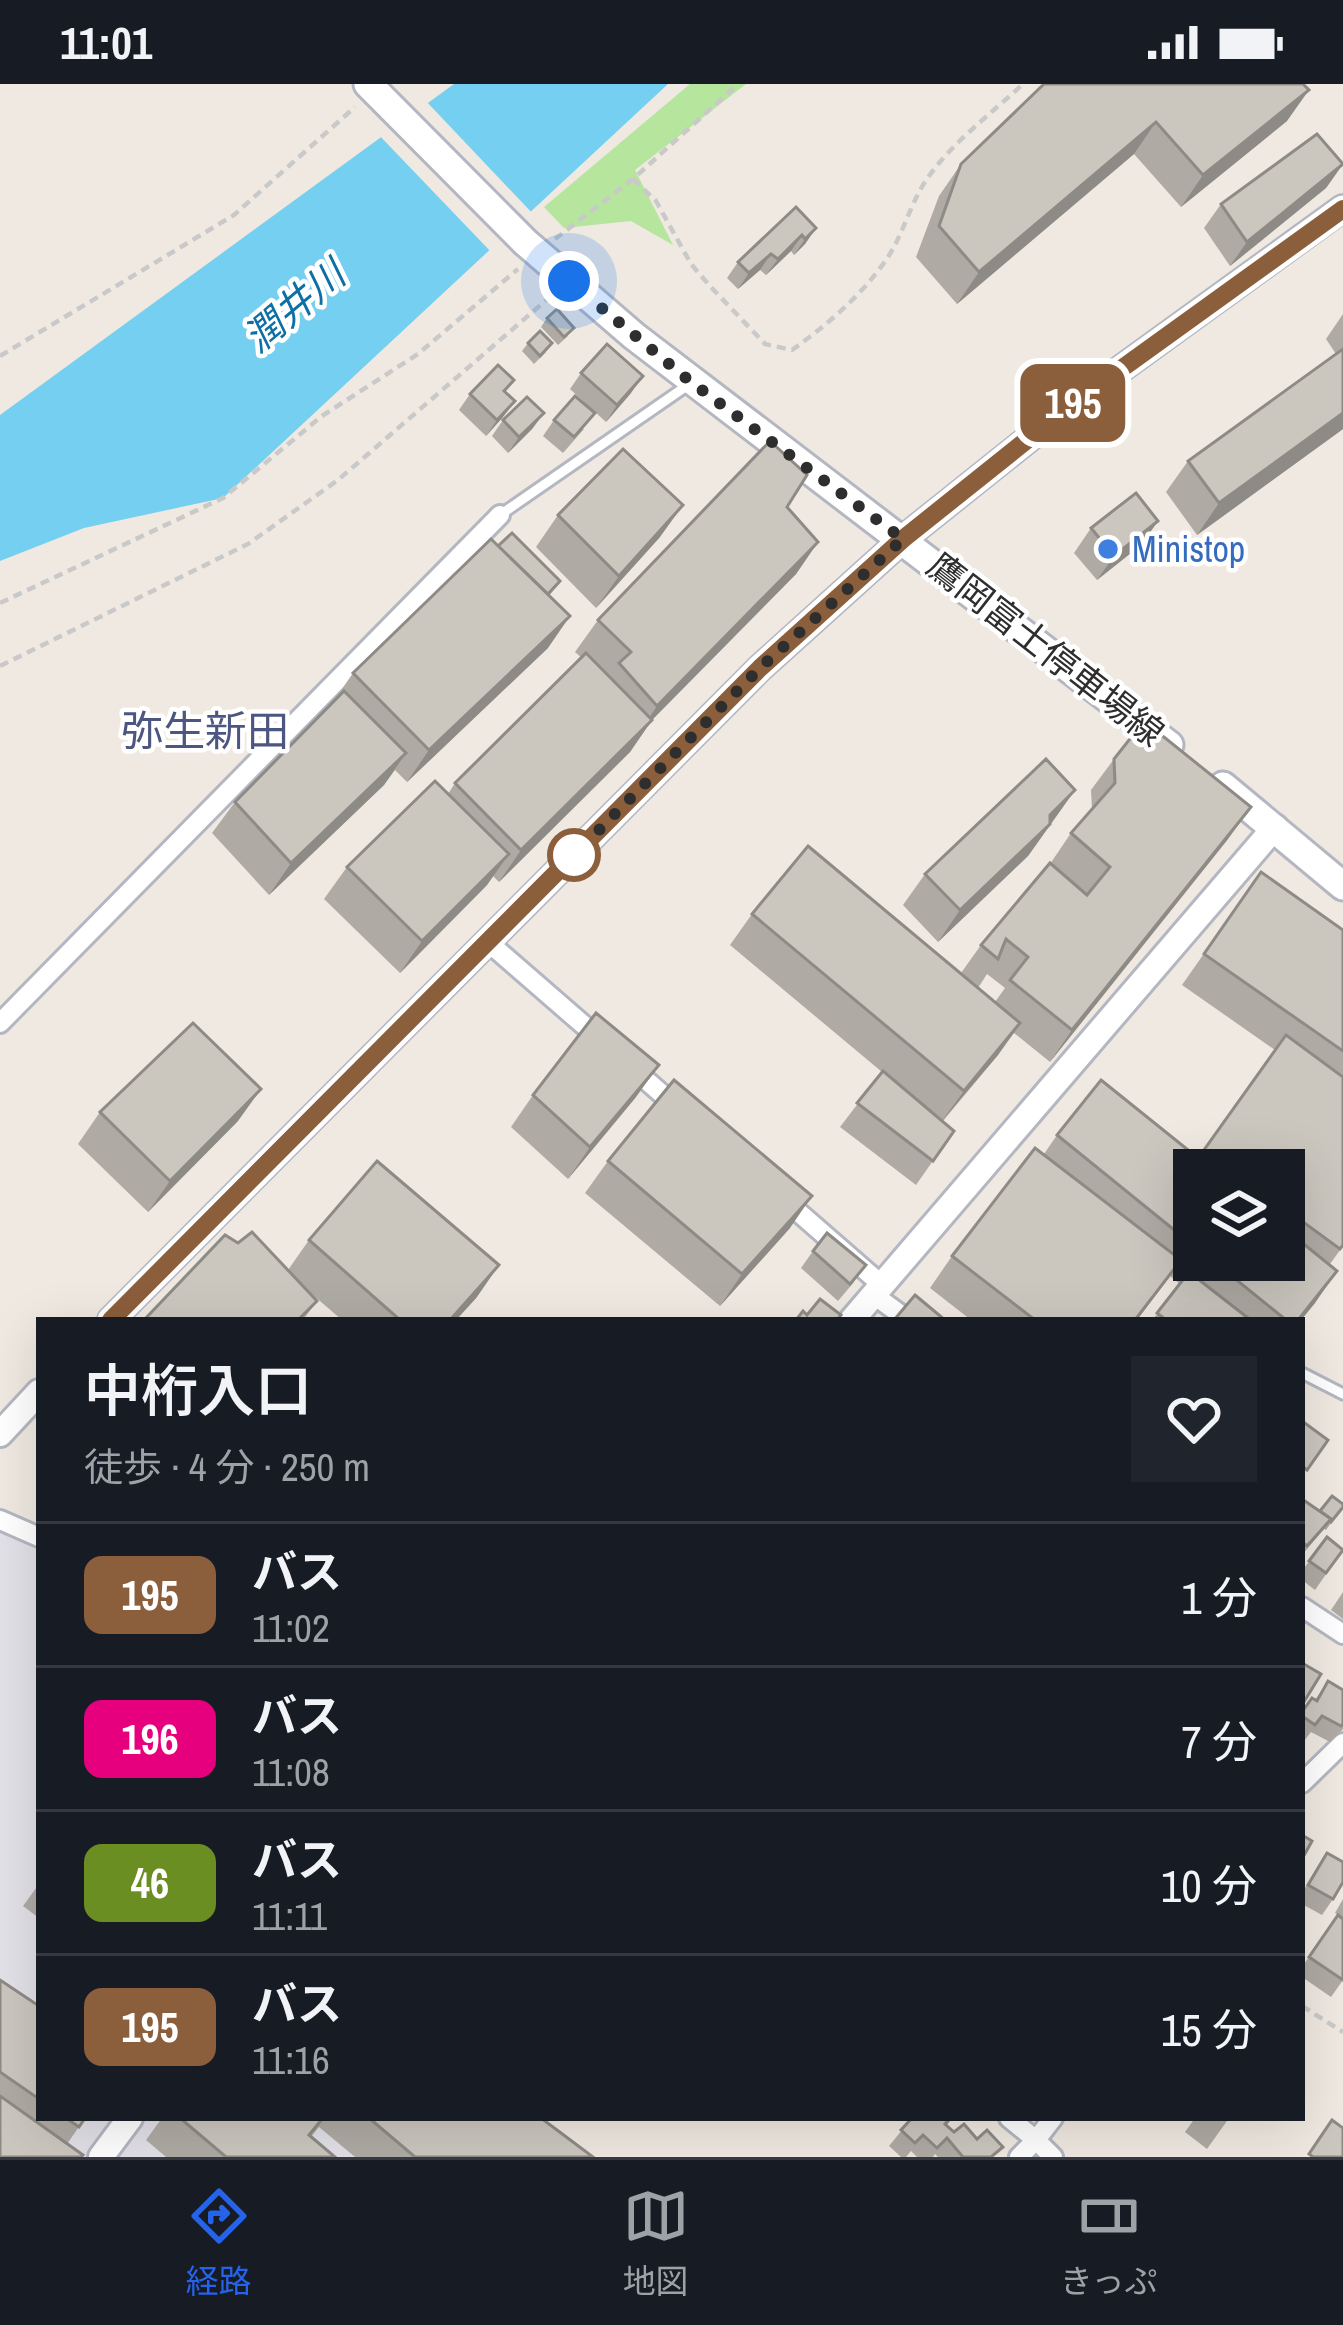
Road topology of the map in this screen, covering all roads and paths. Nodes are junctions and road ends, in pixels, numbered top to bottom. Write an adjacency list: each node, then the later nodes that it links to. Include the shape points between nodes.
1 (738, 84): 4 (path)
2 (1023, 84): 4 (path, via 930,174 889,256 859,293 792,350 765,344 709,285)
3 (374, 91): 6 (main road, 鷹岡富士停車場線); 8 (path, via 234,214)
4 (633, 179): 6 (path)
5 (1343, 208): 11 (street, via 1067,408)
6 (531, 248): 7 (main road, 鷹岡富士停車場線); 12 (path, via 418,354 322,416 223,498)
7 (569, 281): 9 (main road, 鷹岡富士停車場線); 13 (path, via 338,480 248,544)
8 (0, 356)
9 (691, 382): 10 (lane); 11 (main road, 鷹岡富士停車場線)
10 (500, 515): 17 (street)
11 (903, 539): 14 (main road, 鷹岡富士停車場線); 16 (street, via 760,668)
12 (0, 603)
13 (0, 666)
14 (1275, 826): 15 (main road, 鷹岡富士停車場線); 20 (street)
15 (1343, 886)
16 (488, 942): 18 (street); 21 (street)
17 (0, 1023)
18 (703, 1129)
19 (774, 1191): 20 (street)
20 (878, 1290): 22 (street); 23 (street)
21 (114, 1317)
22 (855, 1317)
23 (905, 1317)
24 (1305, 1375): 25 (lane)
25 (1343, 1394)
26 (36, 1395): 27 (street)
27 (0, 1434)
28 (0, 1520): 29 (street)
29 (36, 1536)
30 (1305, 1609): 31 (street)
31 (1343, 1634)
32 (1343, 1744): 33 (street)
33 (1305, 1780)
34 (1305, 2008): 35 (path)
35 (1343, 2032)
36 (128, 2121): 40 (street)
37 (1013, 2121): 39 (street)
38 (1051, 2121): 39 (street)
39 (1036, 2140): 41 (street); 42 (street)
40 (101, 2157)
41 (1019, 2157)
42 (1053, 2157)

